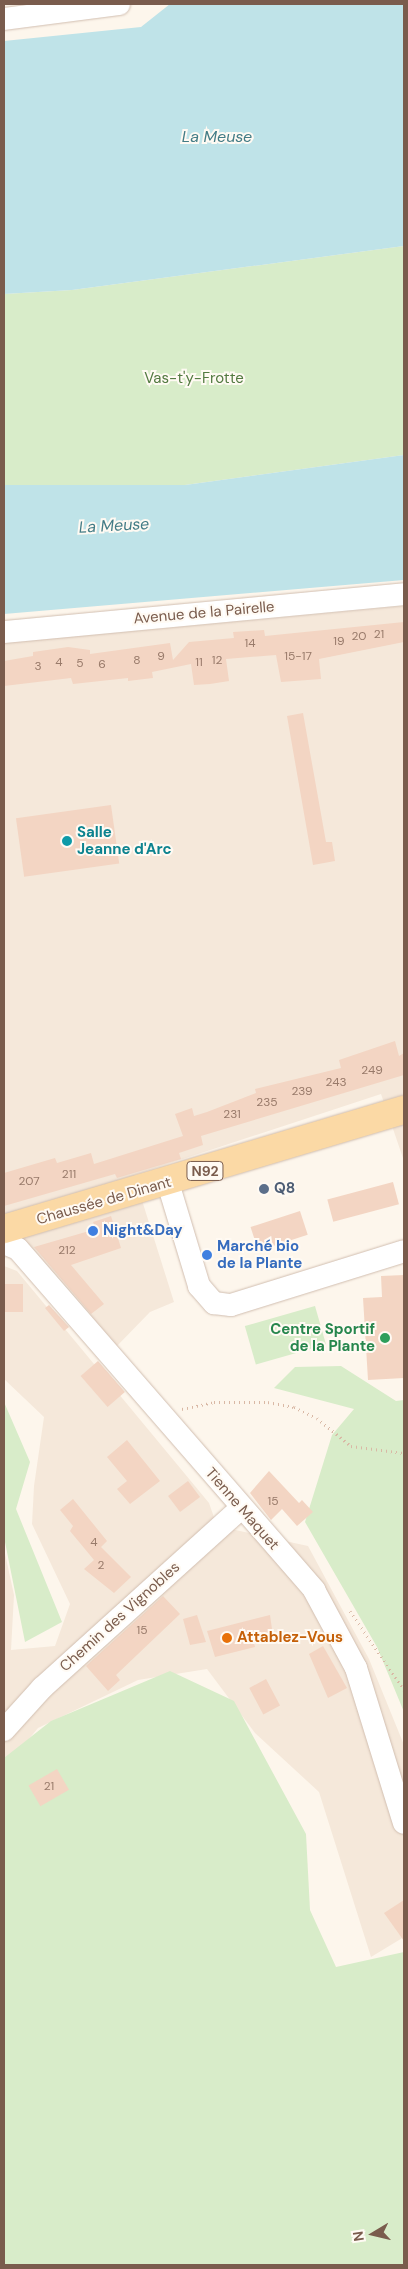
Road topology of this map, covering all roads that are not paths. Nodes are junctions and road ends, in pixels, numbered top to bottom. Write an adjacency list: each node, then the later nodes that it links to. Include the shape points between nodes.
1 (119, 4): 2 (street)
2 (4, 19)
3 (404, 594): 4 (street, Avenue de la Pairelle)
4 (4, 632)
5 (404, 1110): 6 (main road, Chaussée de Dinant / N92)
6 (168, 1183): 7 (main road, Chaussée de Dinant / N92); 9 (street, via 199,1286 214,1303 231,1305)
7 (4, 1229)
8 (4, 1243): 10 (street, Tienne Maquet, via 18,1249)
9 (404, 1251)
10 (240, 1508): 11 (street, Chemin des Vignobles, via 42,1688); 12 (street, Tienne Maquet, via 314,1590 356,1668)
11 (4, 1730)
12 (404, 1823)

